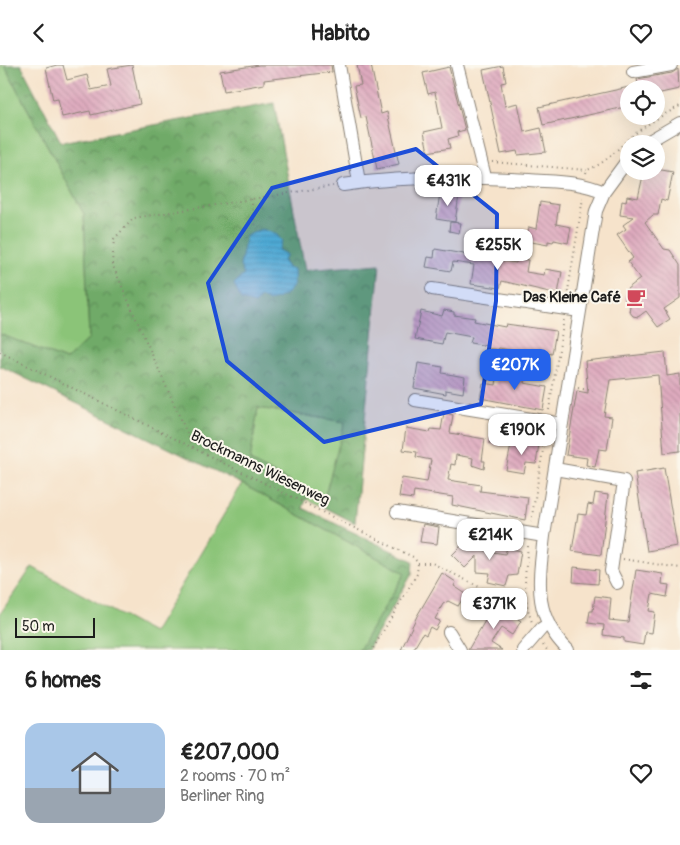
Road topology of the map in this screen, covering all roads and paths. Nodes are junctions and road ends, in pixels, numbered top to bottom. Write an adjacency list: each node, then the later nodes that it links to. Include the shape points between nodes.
1 (339, 65): 12 (street)
2 (457, 65): 8 (street)
3 (671, 65): 4 (street)
4 (633, 72)
5 (680, 106): 10 (path, via 636,133 599,167)
6 (680, 123): 7 (street)
7 (659, 135)
8 (481, 161): 10 (path); 11 (street)
9 (620, 170): 15 (street)
10 (587, 171): 14 (path)
11 (485, 177): 12 (street); 14 (street)
12 (359, 182): 13 (street)
13 (343, 185): 16 (path)
14 (585, 185): 15 (street)
15 (604, 192): 19 (street, via 592,229)
16 (251, 199): 17 (path); 25 (path, via 134,218 114,239 112,264)
17 (256, 228)
18 (432, 289): 19 (street)
19 (580, 311): 24 (street)
20 (0, 352): 25 (path, Brockmanns Wiesenweg)
21 (576, 387): 22 (path)
22 (593, 391)
23 (415, 400): 24 (street)
24 (562, 424): 26 (street)
25 (193, 447): 30 (path, Brockmanns Wiesenweg, via 413,557)
26 (555, 469): 28 (street); 29 (street, via 624,481)
27 (397, 512): 28 (street)
28 (544, 536): 34 (street, via 539,583 540,603)
29 (613, 558): 31 (path); 32 (street, via 612,571)
30 (418, 563): 33 (path, via 432,563 513,604); 36 (path, via 417,574)
31 (680, 568)
32 (617, 583)
33 (525, 602)
34 (548, 625): 38 (street); 39 (street)
35 (449, 633): 37 (street)
36 (372, 650)
37 (460, 650)
38 (524, 650)
39 (568, 650)

